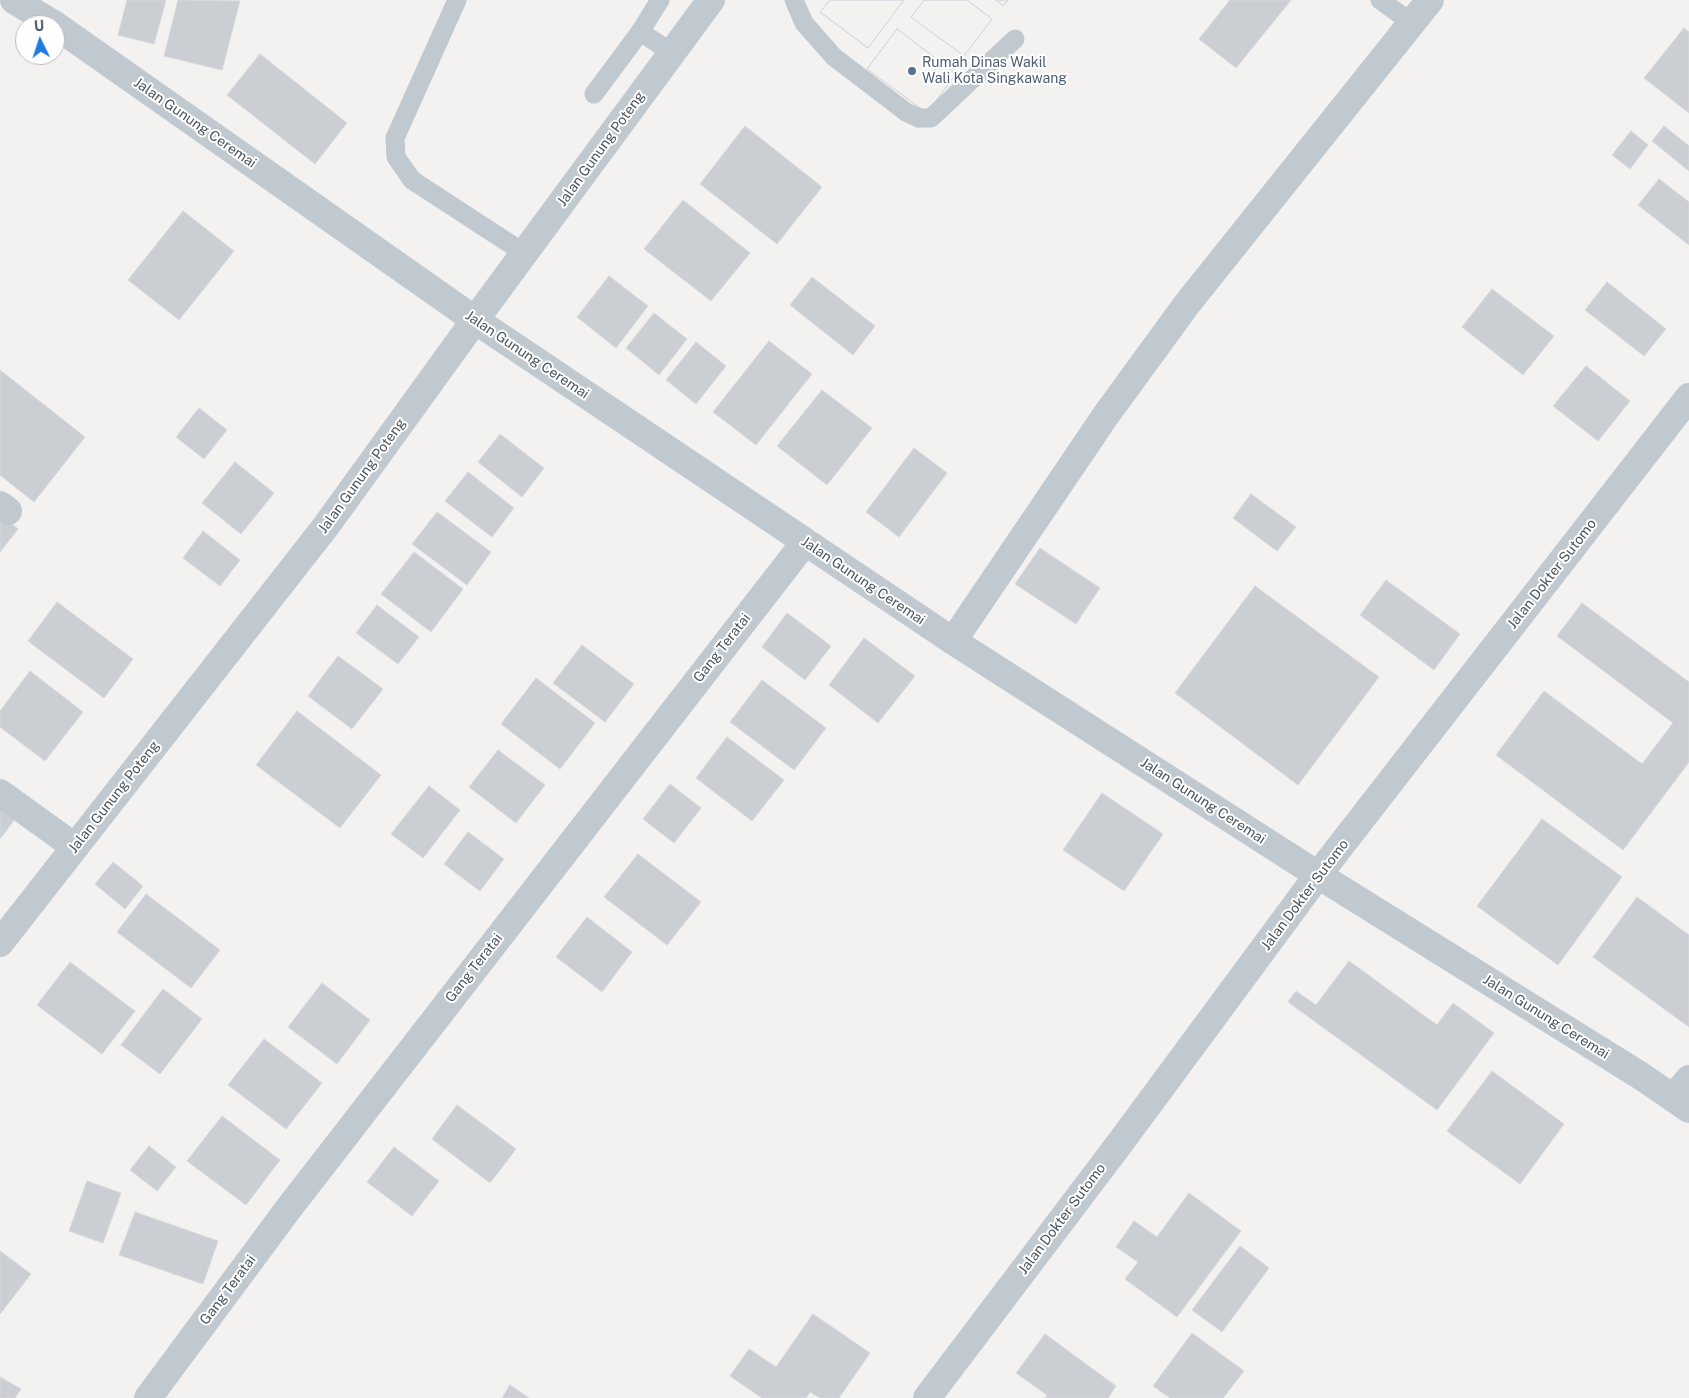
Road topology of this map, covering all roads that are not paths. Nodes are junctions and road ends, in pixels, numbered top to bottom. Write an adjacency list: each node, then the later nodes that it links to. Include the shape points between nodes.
1 (14, 0): 8 (street, Jalan Gunung Ceremai)
2 (457, 0): 15 (lane, via 396,138 396,157 412,180)
3 (660, 0): 11 (lane)
4 (711, 0): 13 (street, Jalan Gunung Poteng)
5 (794, 0): 12 (lane, via 804,23 834,57 906,112 920,118 931,118)
6 (1380, 0): 9 (lane)
7 (1430, 0): 9 (street)
8 (39, 15)
9 (1412, 24): 19 (street, via 1187,304 1106,415)
10 (65, 32): 16 (street, Jalan Gunung Ceremai)
11 (640, 32): 13 (lane); 14 (lane)
12 (1015, 38)
13 (671, 55): 15 (street, Jalan Gunung Poteng)
14 (594, 94)
15 (524, 253): 16 (street, Jalan Gunung Poteng)
16 (475, 320): 18 (street, Jalan Gunung Ceremai); 21 (street, Jalan Gunung Poteng, via 326,526)
17 (1689, 397): 22 (street, Jalan Dokter Sutomo)
18 (805, 542): 19 (street, Jalan Gunung Ceremai); 25 (street, Gang Teratai, via 300,1193)
19 (953, 640): 22 (street, Jalan Gunung Ceremai)
20 (0, 793): 21 (street)
21 (75, 847): 23 (street, Jalan Gunung Poteng)
22 (1318, 875): 24 (street, Jalan Gunung Ceremai, via 1641,1076); 26 (street, Jalan Dokter Sutomo)
23 (0, 943)
24 (1684, 1096)
25 (148, 1398)
26 (927, 1398)

